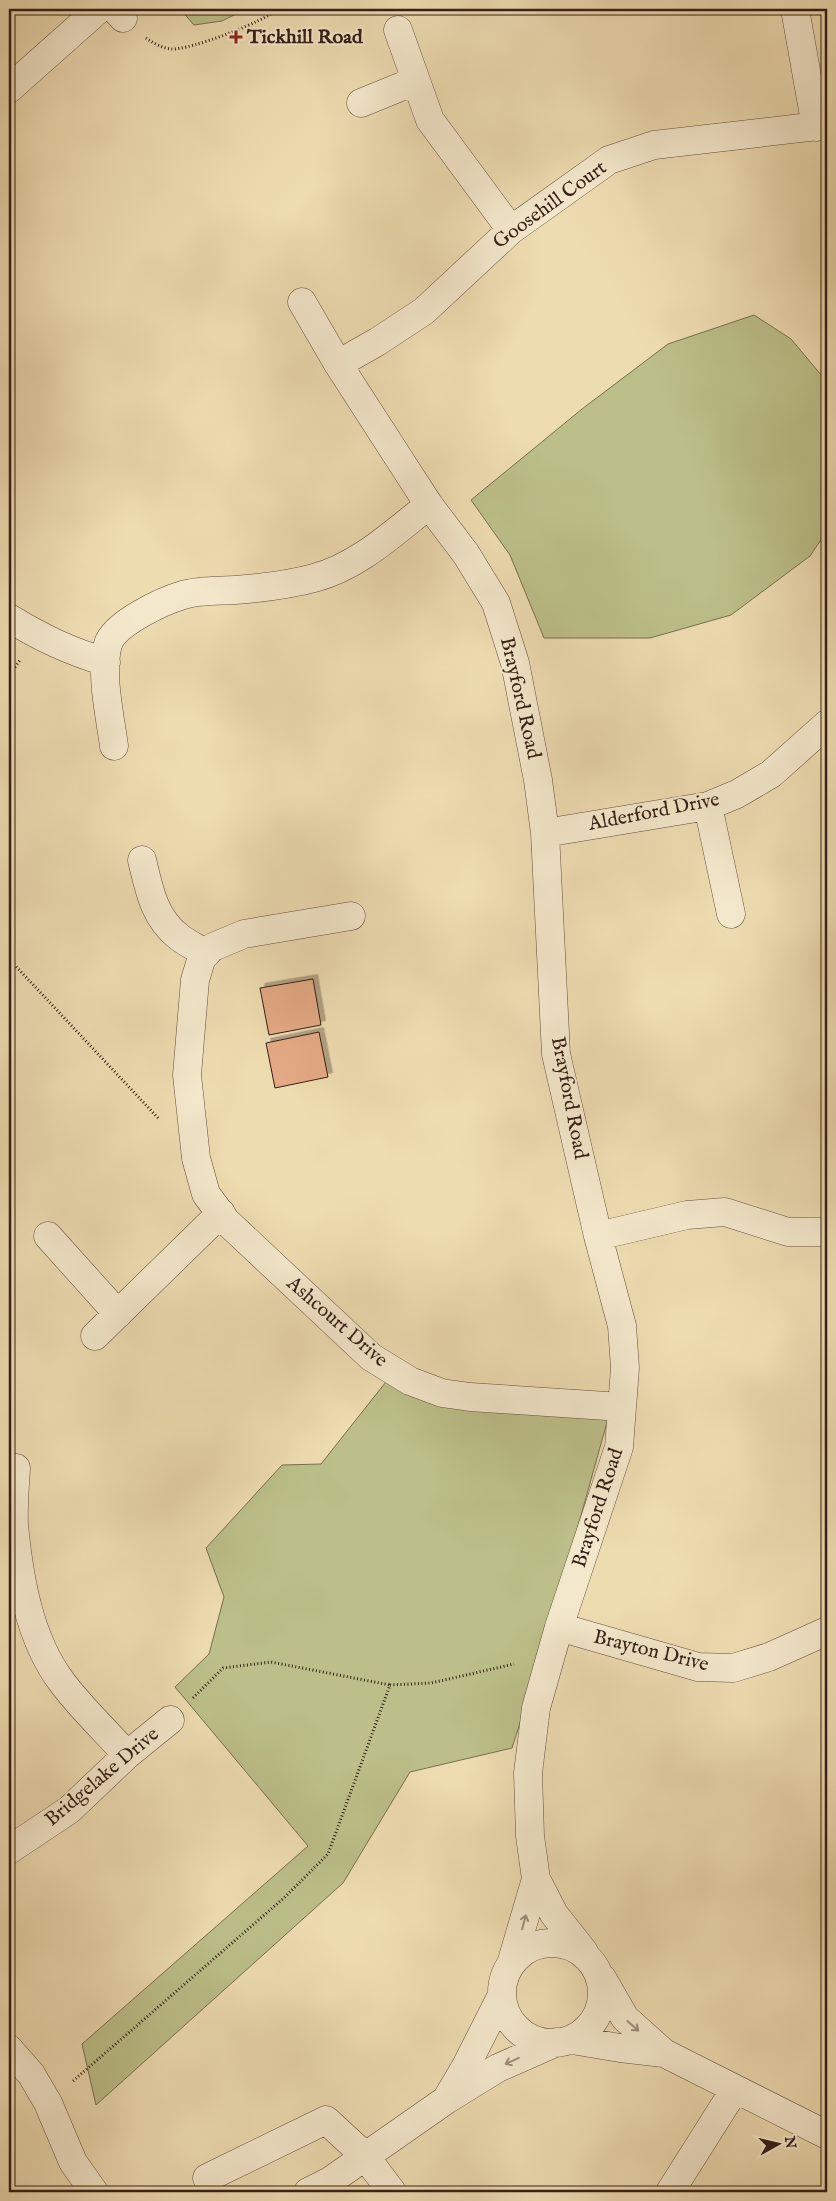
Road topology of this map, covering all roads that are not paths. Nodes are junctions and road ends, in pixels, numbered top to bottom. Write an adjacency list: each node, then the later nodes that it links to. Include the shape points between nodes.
1 (795, 9): 7 (street)
2 (113, 12): 5 (street)
3 (398, 30): 4 (street)
4 (415, 81): 6 (street); 8 (street, via 430,120)
5 (9, 89)
6 (361, 103)
7 (822, 126): 8 (street, Goosehill Court, via 703,138 654,146 610,160)
8 (511, 230): 10 (street, Goosehill Court, via 424,311)
9 (302, 302): 10 (street, Brayford Road)
10 (338, 364): 11 (street, Brayford Road)
11 (429, 506): 13 (street, via 362,558 316,578 272,587 183,595 138,615 109,642); 17 (street, Brayford Road, via 466,554 496,603 516,663)
12 (9, 618): 13 (street, via 48,642)
13 (106, 662): 15 (street, via 106,689)
14 (827, 724): 16 (street, Alderford Drive, via 772,774)
15 (114, 746)
16 (708, 806): 17 (street, Alderford Drive); 19 (street)
17 (545, 833): 25 (street, Brayford Road, via 556,1054)
18 (142, 860): 21 (street, via 153,904 162,919 178,937)
19 (731, 914)
20 (352, 916): 21 (street, via 244,934 213,947)
21 (206, 954): 22 (street, Ashcourt Drive, via 202,957 195,980 187,1075 196,1158 206,1194)
22 (221, 1213): 26 (street); 28 (street, Ashcourt Drive, via 371,1357 410,1381 442,1393 470,1397)
23 (827, 1232): 25 (street, via 788,1232 725,1212 687,1215)
24 (48, 1236): 26 (street)
25 (598, 1236): 28 (street, Brayford Road, via 622,1326 625,1368)
26 (118, 1314): 27 (street)
27 (96, 1336)
28 (622, 1407): 31 (street, Brayford Road, via 618,1447)
29 (16, 1468): 30 (street)
30 (11, 1524): 34 (street, via 32,1619 44,1650 60,1680)
31 (559, 1627): 32 (street, Brayton Drive, via 698,1667 732,1668); 36 (street, Brayford Road, via 536,1708 528,1773 530,1836)
32 (827, 1631)
33 (170, 1720): 34 (street, Bridgelake Drive)
34 (127, 1755): 35 (street, Bridgelake Drive, via 68,1810)
35 (9, 1850)
36 (536, 1879): 37 (street, Brayford Road, via 554,1914); 38 (street, Brayford Road, one-way to 36)
37 (592, 1962): 38 (street, via 562,1943 547,1942 528,1948 516,1957); 40 (street, via 603,1989 601,2007 591,2025); 42 (street, Brayford Road, one-way to 42, via 625,2018)
38 (509, 1968): 39 (street)
39 (502, 1995): 40 (street, via 506,2012 521,2032 547,2043); 44 (street)
40 (564, 2041): 42 (street); 44 (street, one-way to 44, via 498,2068)
41 (9, 2049): 47 (street, via 31,2074 48,2103)
42 (664, 2053): 43 (street)
43 (735, 2089): 45 (street); 53 (street)
44 (446, 2100): 46 (street)
45 (827, 2135)
46 (365, 2156): 48 (street, via 326,2120); 51 (street); 52 (street)
47 (73, 2162): 49 (street); 50 (street)
48 (207, 2178)
49 (74, 2192)
50 (94, 2192)
51 (308, 2192)
52 (392, 2192)
53 (670, 2192)

